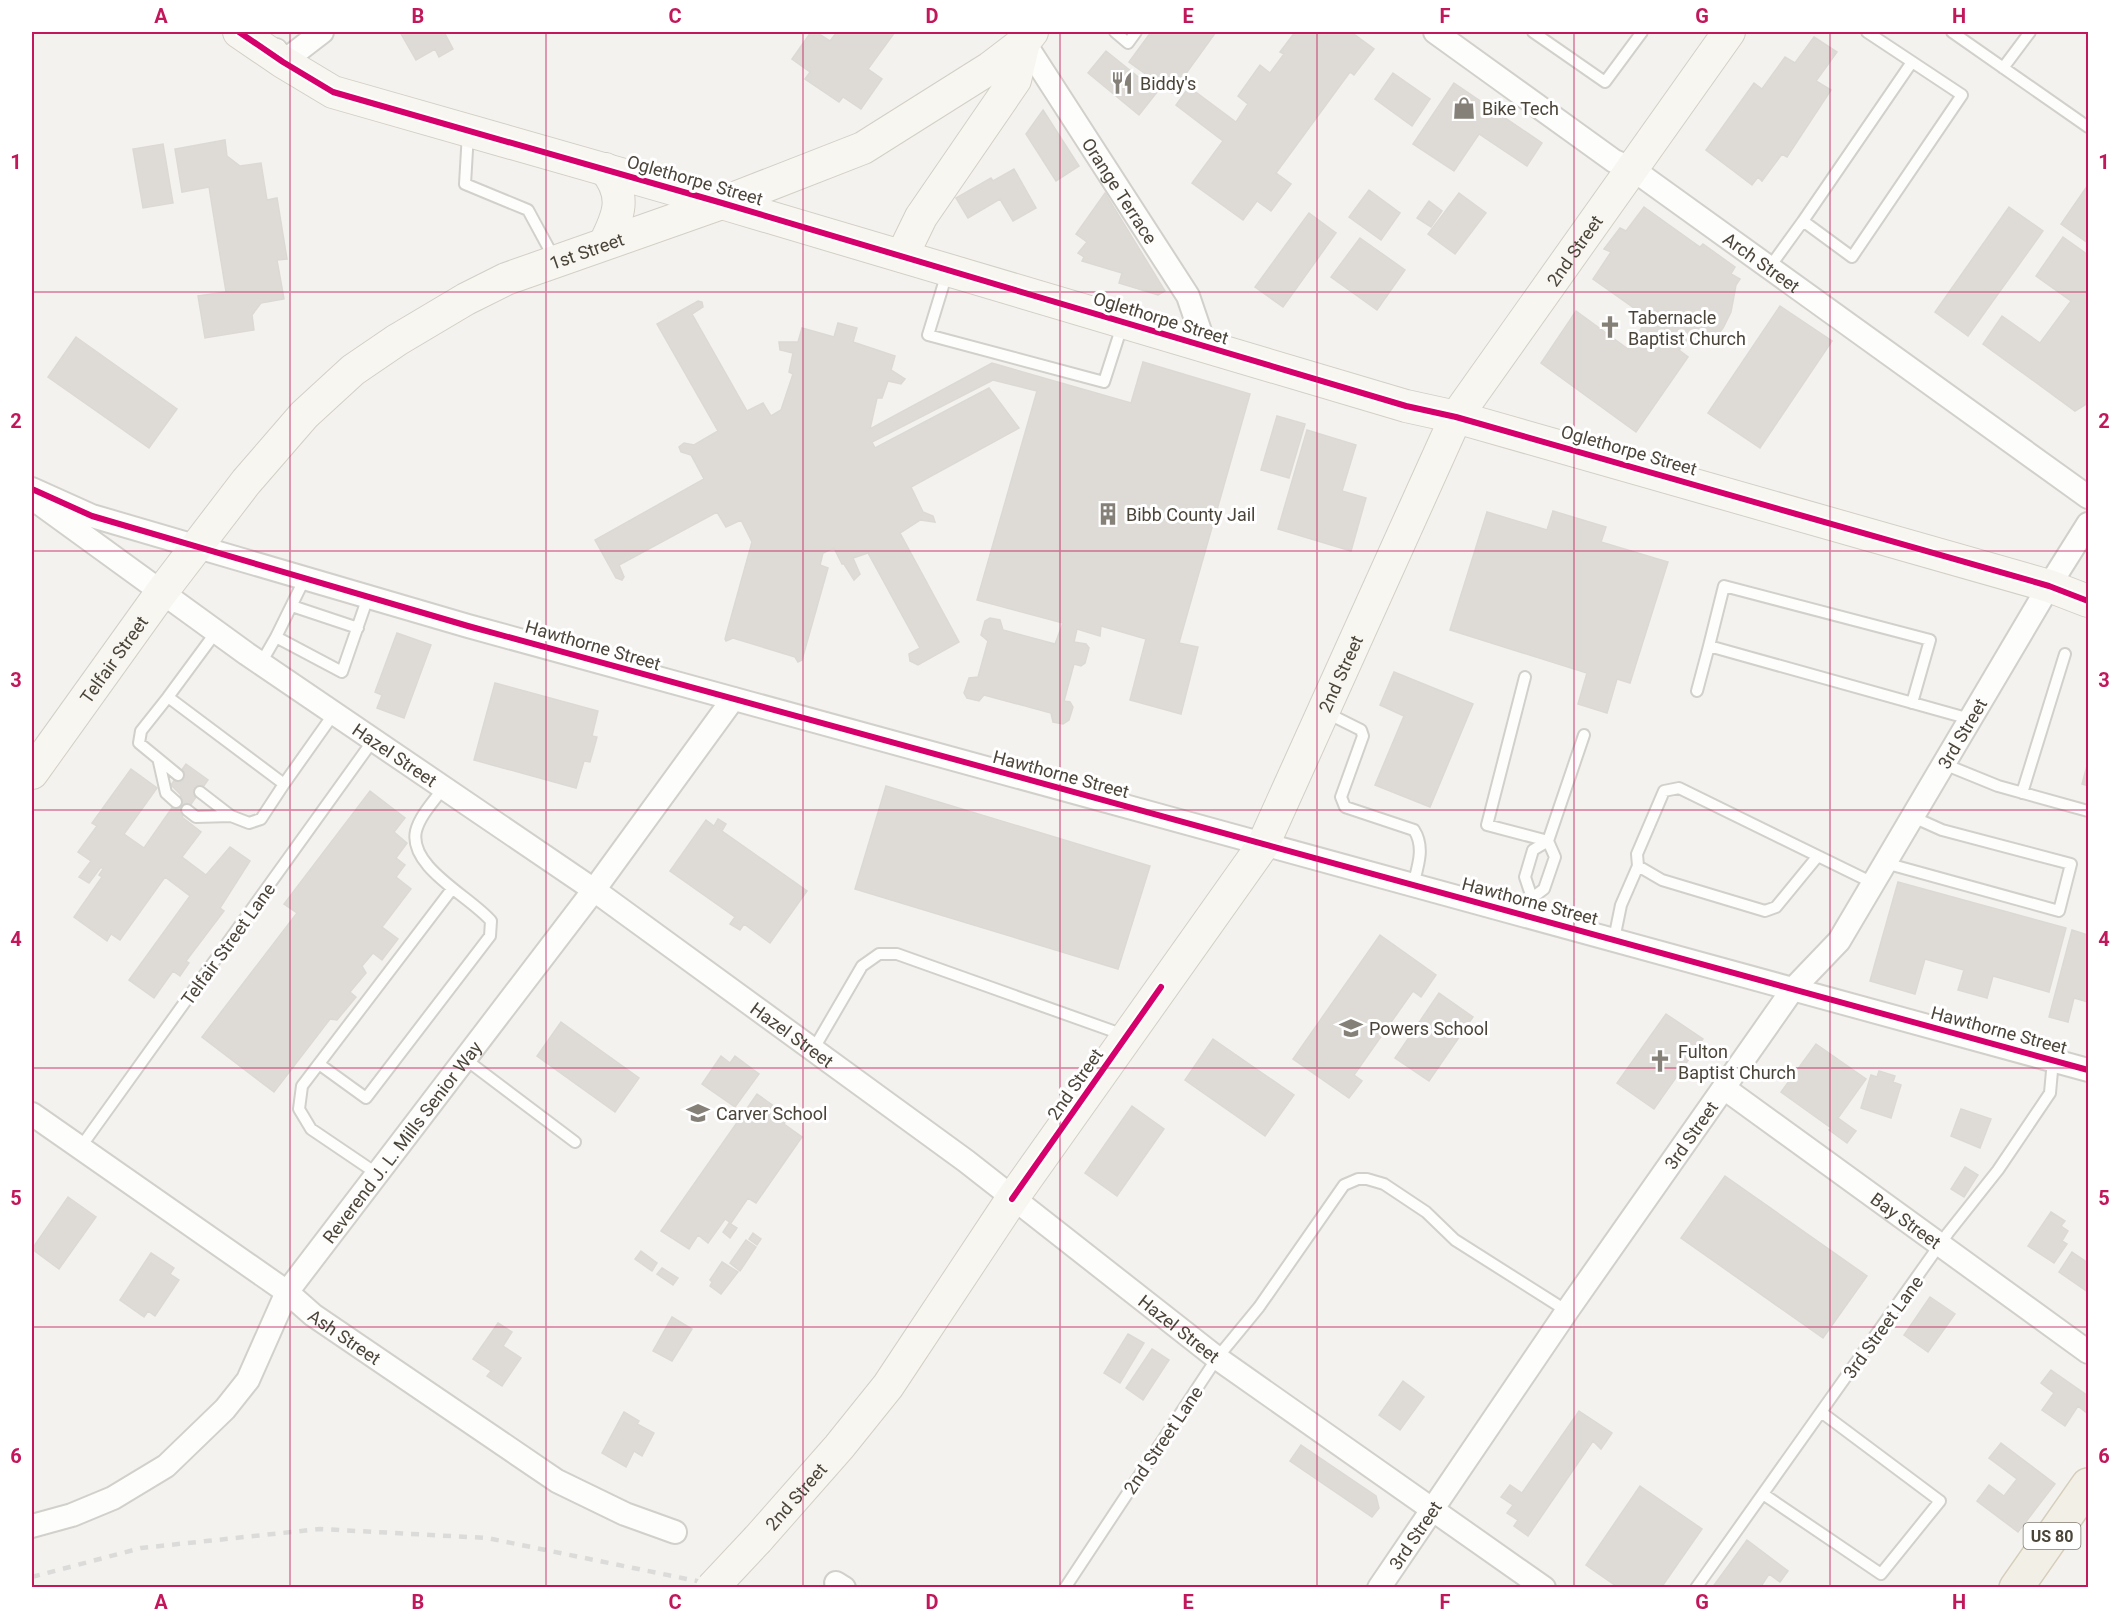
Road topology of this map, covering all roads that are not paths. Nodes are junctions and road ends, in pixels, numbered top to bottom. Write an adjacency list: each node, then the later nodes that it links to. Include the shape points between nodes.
1 (240, 32): 14 (street, Oglethorpe Street)
2 (264, 32): 14 (street)
3 (322, 32): 14 (street)
4 (1115, 32): 5 (lane, via 1128,43)
5 (1136, 32)
6 (1533, 32): 7 (lane, via 1605,82)
7 (1642, 32)
8 (1729, 32): 19 (street, 2nd Street)
9 (1867, 32): 15 (lane)
10 (1952, 32): 16 (lane)
11 (2030, 32): 16 (lane)
12 (1442, 34): 19 (street, Arch Street, via 1614,161)
13 (1028, 37): 21 (street, 1st Street, via 964,85 863,147); 24 (street, via 1015,80 921,217); 29 (street, Orange Terrace, via 1188,296)
14 (283, 62): 18 (street, Oglethorpe Street, via 333,92)
15 (1912, 62): 22 (lane); 22 (lane, via 1962,96 1852,257)
16 (2003, 68): 17 (lane)
17 (2088, 127)
18 (468, 130): 20 (street, Oglethorpe Street); 25 (lane, via 465,184 528,210)
19 (1630, 168): 26 (street, Arch Street); 30 (street, 2nd Street)
20 (605, 170): 21 (street, Oglethorpe Street); 23 (street, via 617,184 619,201 616,220)
21 (722, 203): 23 (street, 1st Street); 24 (street, Oglethorpe Street)
22 (1803, 221): 26 (lane)
23 (605, 243): 25 (street, 1st Street)
24 (903, 256): 27 (street, Oglethorpe Street)
25 (555, 260): 35 (street, 1st Street, via 466,299 353,370 297,424)
26 (1768, 269): 33 (street, Arch Street)
27 (948, 270): 28 (street, Oglethorpe Street); 28 (lane, via 928,335 1104,382)
28 (1123, 322): 29 (street, Oglethorpe Street)
29 (1205, 346): 30 (street, Oglethorpe Street, via 1406,406)
30 (1456, 417): 37 (street, Oglethorpe Street); 53 (street, 2nd Street)
31 (32, 489): 35 (street, Hawthorne Street, via 92,516)
32 (32, 497): 38 (street, Hazel Street)
33 (2088, 497)
34 (2088, 524): 37 (street, 3rd Street)
35 (197, 547): 36 (street, Hawthorne Street); 38 (street, Telfair Street)
36 (305, 578): 39 (street, Hawthorne Street); 41 (lane)
37 (2049, 586): 40 (street, Oglethorpe Street); 55 (street, 3rd Street)
38 (161, 593): 43 (street, Hazel Street); 60 (street, Telfair Street)
39 (368, 597): 42 (lane); 51 (street, Hawthorne Street)
40 (2088, 601)
41 (292, 606): 42 (lane); 44 (lane)
42 (358, 628): 44 (lane, via 342,672)
43 (216, 632): 47 (street, Hazel Street); 50 (lane)
44 (276, 637): 47 (lane)
45 (1709, 646): 49 (lane); 52 (lane); 52 (lane, via 1724,586 1930,640)
46 (2065, 654): 65 (lane)
47 (261, 663): 54 (street, Hazel Street)
48 (1525, 677): 71 (lane, via 1487,825)
49 (1697, 691)
50 (168, 697): 58 (lane, via 141,731 139,743); 62 (lane)
51 (732, 699): 72 (street, Hawthorne Street); 79 (street, Reverend J. L. Mills Senior Way)
52 (1912, 703): 55 (lane)
53 (1323, 711): 72 (street, 2nd Street); 77 (lane, via 1361,730 1363,736 1341,797 1345,807 1414,830 1419,837 1420,856)
54 (335, 712): 57 (street, Hazel Street); 62 (lane)
55 (1970, 719): 59 (street, 3rd Street)
56 (1584, 735): 71 (lane)
57 (374, 739): 63 (street, Hazel Street); 92 (lane, Telfair Street Lane)
58 (159, 762): 61 (lane); 66 (lane, via 166,793)
59 (1944, 764): 65 (lane); 70 (street, 3rd Street)
60 (32, 773)
61 (178, 775)
62 (284, 784): 69 (lane, via 261,819 249,823)
63 (444, 787): 78 (lane, via 416,831 418,854); 79 (street, Hazel Street)
64 (200, 792): 69 (lane)
65 (2022, 793): 68 (lane)
66 (176, 802)
67 (187, 810): 69 (lane, via 196,817)
68 (2088, 812)
69 (231, 816)
70 (1913, 817): 74 (street, 3rd Street); 74 (lane, via 1942,830 2071,864 2059,911)
71 (1548, 841): 80 (lane, via 1555,857 1544,889); 80 (lane, via 1533,850 1525,877)
72 (1263, 845): 77 (street, Hawthorne Street); 83 (street, 2nd Street)
73 (1817, 857): 75 (lane, via 1776,907 1765,911 1662,880); 75 (lane, via 1679,788 1671,788 1664,792 1637,854); 76 (lane)
74 (1885, 863): 76 (street, 3rd Street)
75 (1638, 866): 81 (lane, via 1621,905)
76 (1873, 883): 82 (street, 3rd Street, via 1839,942)
77 (1413, 885): 80 (street, Hawthorne Street)
78 (452, 889): 87 (lane); 87 (lane, via 480,908 491,921 490,936 366,1098)
79 (594, 890): 84 (street, Hazel Street); 85 (street, Reverend J. L. Mills Senior Way)
80 (1530, 907): 81 (street, Hawthorne Street)
81 (1614, 939): 82 (street, Hawthorne Street)
82 (1793, 989): 86 (street, Hawthorne Street); 89 (street, 3rd Street)
83 (1127, 1036): 84 (lane, via 897,954 879,954 862,966); 94 (street, 2nd Street)
84 (813, 1050): 94 (street, Hazel Street)
85 (465, 1059): 91 (lane); 93 (street, Reverend J. L. Mills Senior Way)
86 (2053, 1060): 88 (street, Hawthorne Street); 95 (lane, 3rd Street Lane, via 2050,1093)
87 (319, 1064): 93 (lane, via 302,1086 299,1109 311,1129)
88 (2088, 1070)
89 (1724, 1088): 95 (street, Bay Street); 97 (street, 3rd Street)
90 (32, 1114): 92 (street, Ash Street)
91 (575, 1142)
92 (80, 1148): 96 (street, Ash Street)
93 (376, 1173): 96 (street, Reverend J. L. Mills Senior Way)
94 (1012, 1199): 99 (street, Hazel Street); 106 (street, 2nd Street, bridge, via 888,1386 839,1448)
95 (1941, 1245): 98 (street, Bay Street); 100 (lane, 3rd Street Lane)
96 (286, 1293): 104 (street, Reverend J. L. Mills Senior Way, via 248,1380 200,1436 165,1466 113,1498); 105 (street, Ash Street, via 313,1316 557,1481 625,1514)
97 (1568, 1311): 99 (lane, 2nd Street Lane, via 1455,1240 1426,1212 1384,1184 1367,1179 1344,1185 1260,1307); 103 (street, 3rd Street)
98 (2088, 1352)
99 (1217, 1358): 103 (street, Hazel Street); 107 (lane, 2nd Street Lane)
100 (1821, 1412): 102 (lane, 3rd Street Lane); 102 (lane, via 1940,1501 1881,1574)
101 (2088, 1485): 111 (main road, US 80)
102 (1763, 1494): 110 (lane, 3rd Street Lane)
103 (1433, 1510): 108 (street, 3rd Street); 109 (street, Hazel Street)
104 (32, 1526)
105 (675, 1532)
106 (712, 1587)
107 (1065, 1587)
108 (1378, 1587)
109 (1544, 1587)
110 (1696, 1587)
111 (2016, 1587)

